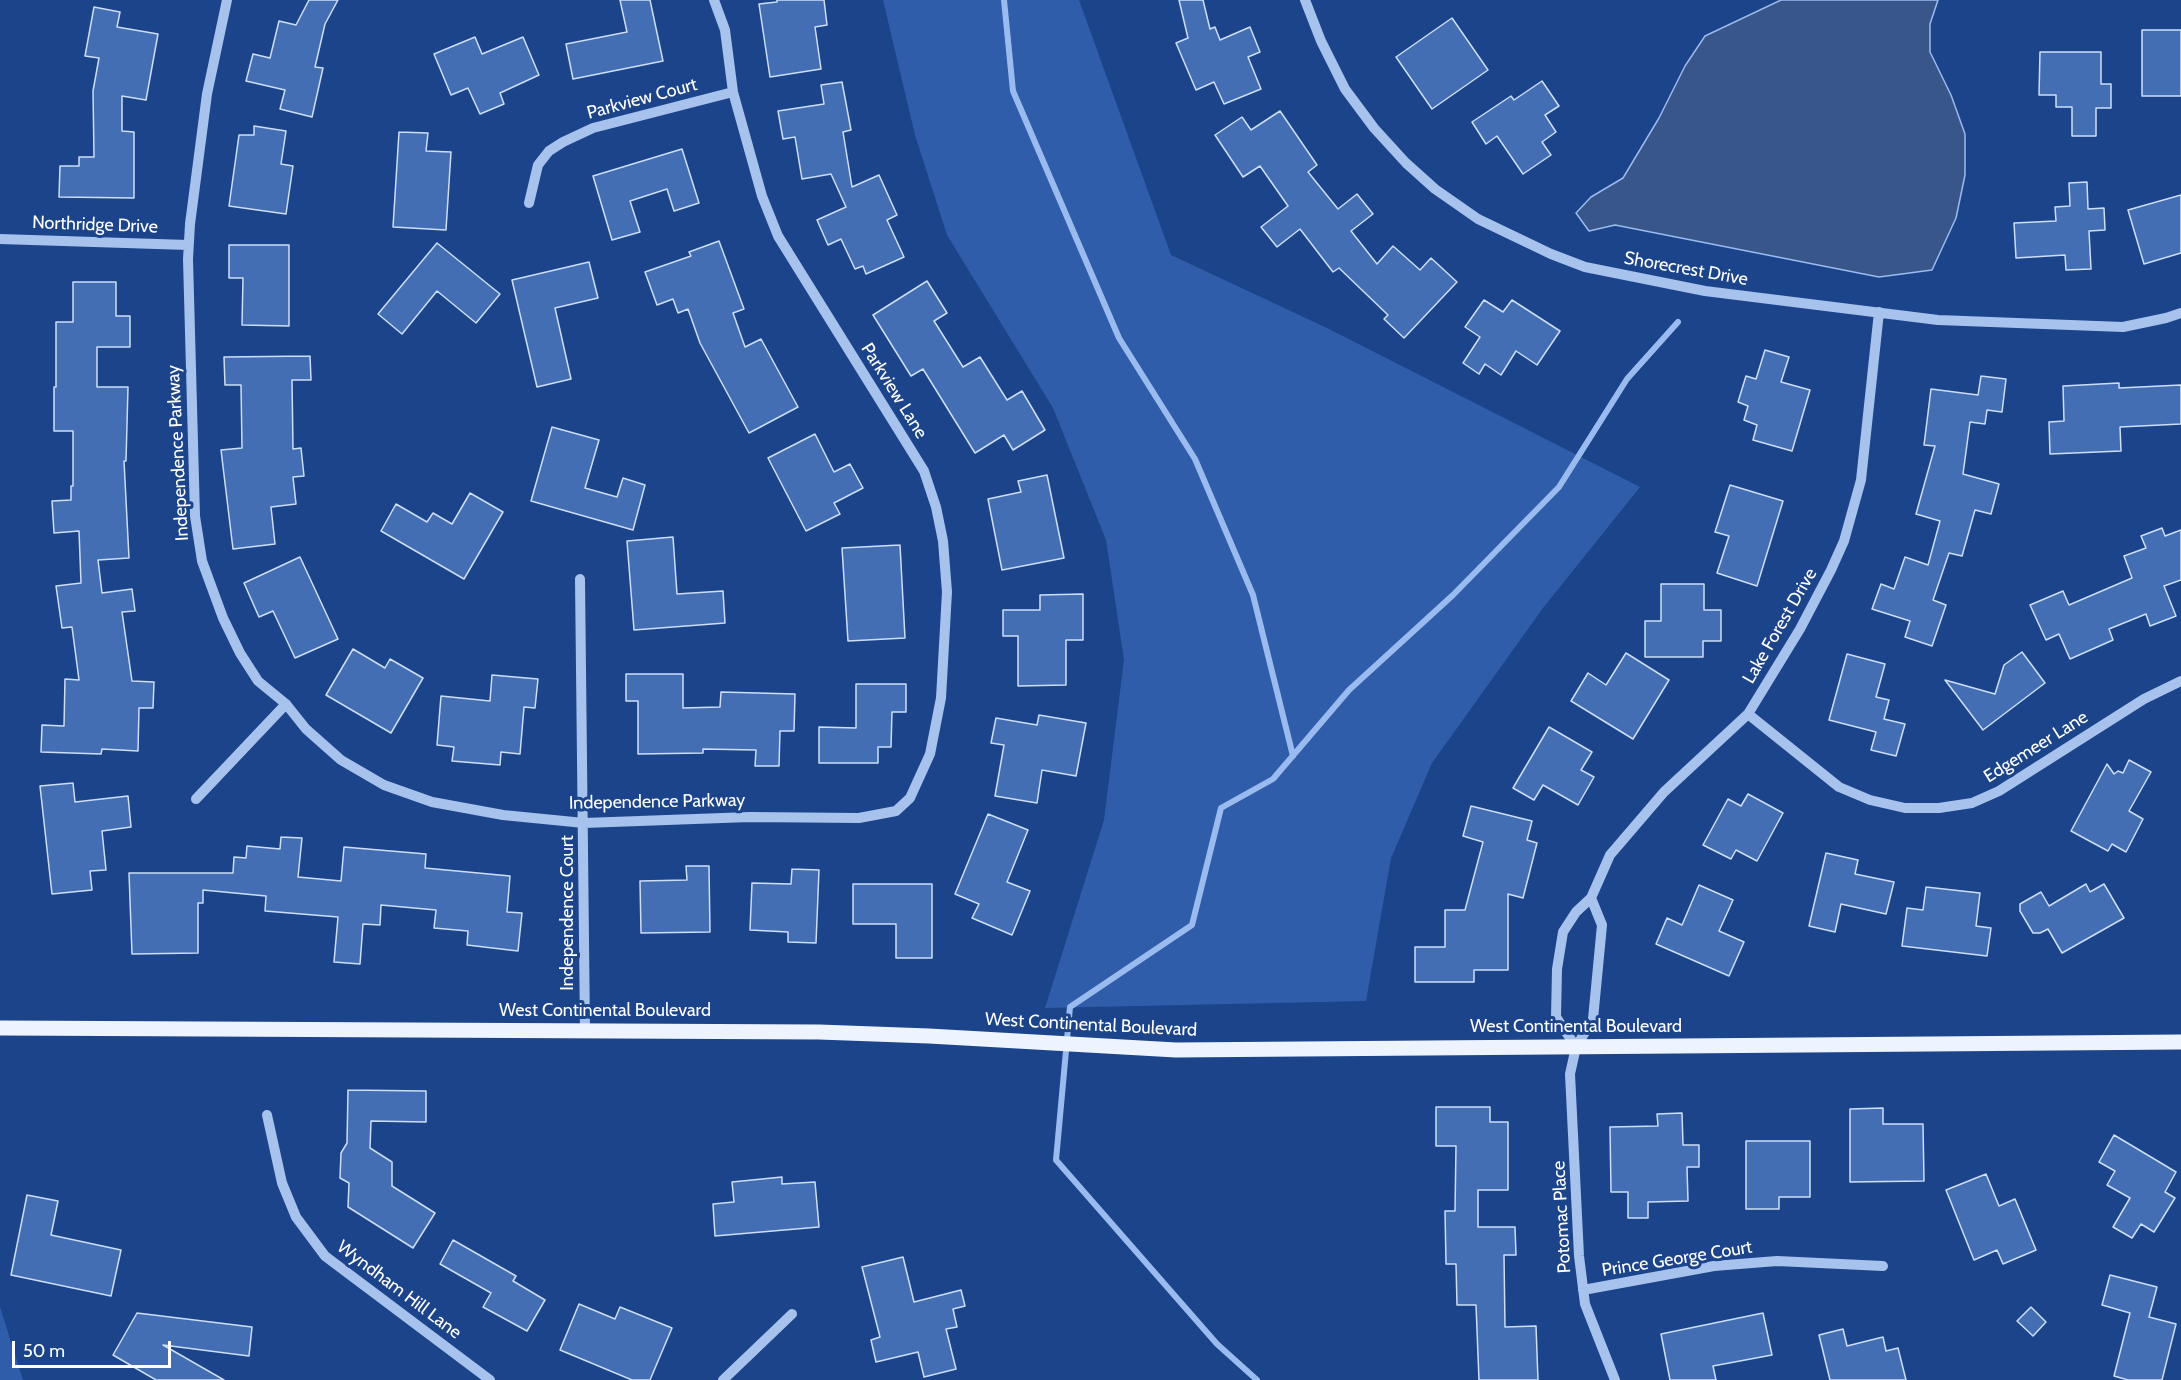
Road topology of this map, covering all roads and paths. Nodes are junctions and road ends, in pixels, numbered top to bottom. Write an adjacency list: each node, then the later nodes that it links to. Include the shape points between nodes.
1 (227, 0): 7 (street, Independence Parkway, via 207,94)
2 (714, 0): 4 (street, Parkview Lane, via 725,30)
3 (1305, 0): 8 (street, Shorecrest Drive, via 1345,89 1374,128 1435,189 1478,219 1585,267 1705,291)
4 (733, 92): 5 (street, Parkview Court, via 593,128 563,142 538,165); 15 (street, Parkview Lane, via 762,196 778,236 924,471 936,507 947,592 941,698 930,754 910,798)
5 (529, 203)
6 (0, 239): 7 (street, Northridge Drive)
7 (188, 245): 12 (street, Independence Parkway, via 195,516 202,561 240,653 258,681)
8 (1879, 312): 9 (street, Shorecrest Drive, via 1938,320 2123,327); 13 (street, Lake Forest Drive, via 1861,480 1844,541 1800,629)
9 (2181, 313)
10 (580, 579): 16 (street, Independence Court)
11 (2181, 681): 13 (street, Edgemeer Lane, via 2144,699 1999,791 1972,803 1939,808 1881,803 1839,787)
12 (286, 704): 14 (street); 16 (street, Independence Parkway, via 306,729 341,760 384,785 432,802 503,815)
13 (1748, 714): 17 (street, Lake Forest Drive, via 1664,792 1610,855)
14 (196, 799)
15 (896, 811): 16 (street, Independence Parkway, via 859,818)
16 (584, 823): 19 (street, Independence Court)
17 (1591, 898): 21 (street, via 1602,925 1593,1019); 21 (street, Lake Forest Drive, via 1563,932 1557,969 1556,1017)
18 (0, 1028): 19 (main road, West Continental Boulevard)
19 (585, 1030): 21 (main road, West Continental Boulevard, via 819,1032 1176,1050)
20 (2181, 1042): 21 (main road, West Continental Boulevard)
21 (1576, 1047): 24 (street, Potomac Place, via 1570,1074)
22 (267, 1114): 26 (street, Wyndham Hill Lane, via 282,1183 292,1209 325,1256)
23 (1883, 1266): 24 (street, Prince George Court, via 1777,1262 1725,1265)
24 (1583, 1290): 28 (street, Potomac Place)
25 (792, 1314): 27 (street)
26 (490, 1380)
27 (723, 1380)
28 (1615, 1380)

